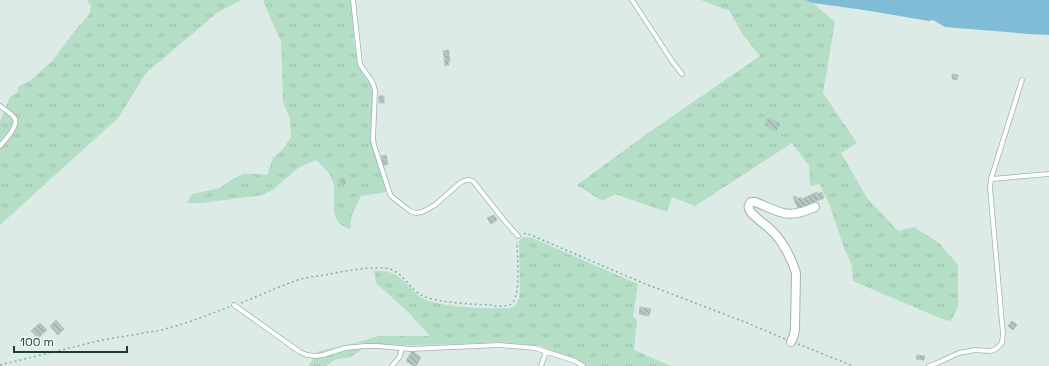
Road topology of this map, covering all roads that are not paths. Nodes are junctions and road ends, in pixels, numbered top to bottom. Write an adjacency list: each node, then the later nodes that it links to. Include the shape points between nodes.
1 (353, 0): 10 (lane, via 360,64 372,80 375,91 374,145 391,196 410,211 422,212 435,205 460,183 465,180 473,181)
2 (632, 0): 3 (lane)
3 (682, 74)
4 (1022, 80): 8 (lane)
5 (0, 106): 6 (lane, via 10,113 16,122)
6 (0, 146)
7 (1049, 174): 8 (lane)
8 (991, 179): 18 (lane, via 1002,343 990,351 959,353)
9 (815, 208): 12 (street, via 802,213 786,214 755,202 750,202 749,205 751,212 781,242 795,268 795,328)
10 (518, 236)
11 (234, 305): 13 (lane, via 307,355 322,355 345,348 365,346)
12 (791, 342)
13 (402, 348): 14 (lane, via 498,345 535,348); 15 (lane, via 400,356)
14 (546, 352): 16 (lane); 17 (lane)
15 (392, 366)
16 (541, 366)
17 (583, 366)
18 (929, 366)

